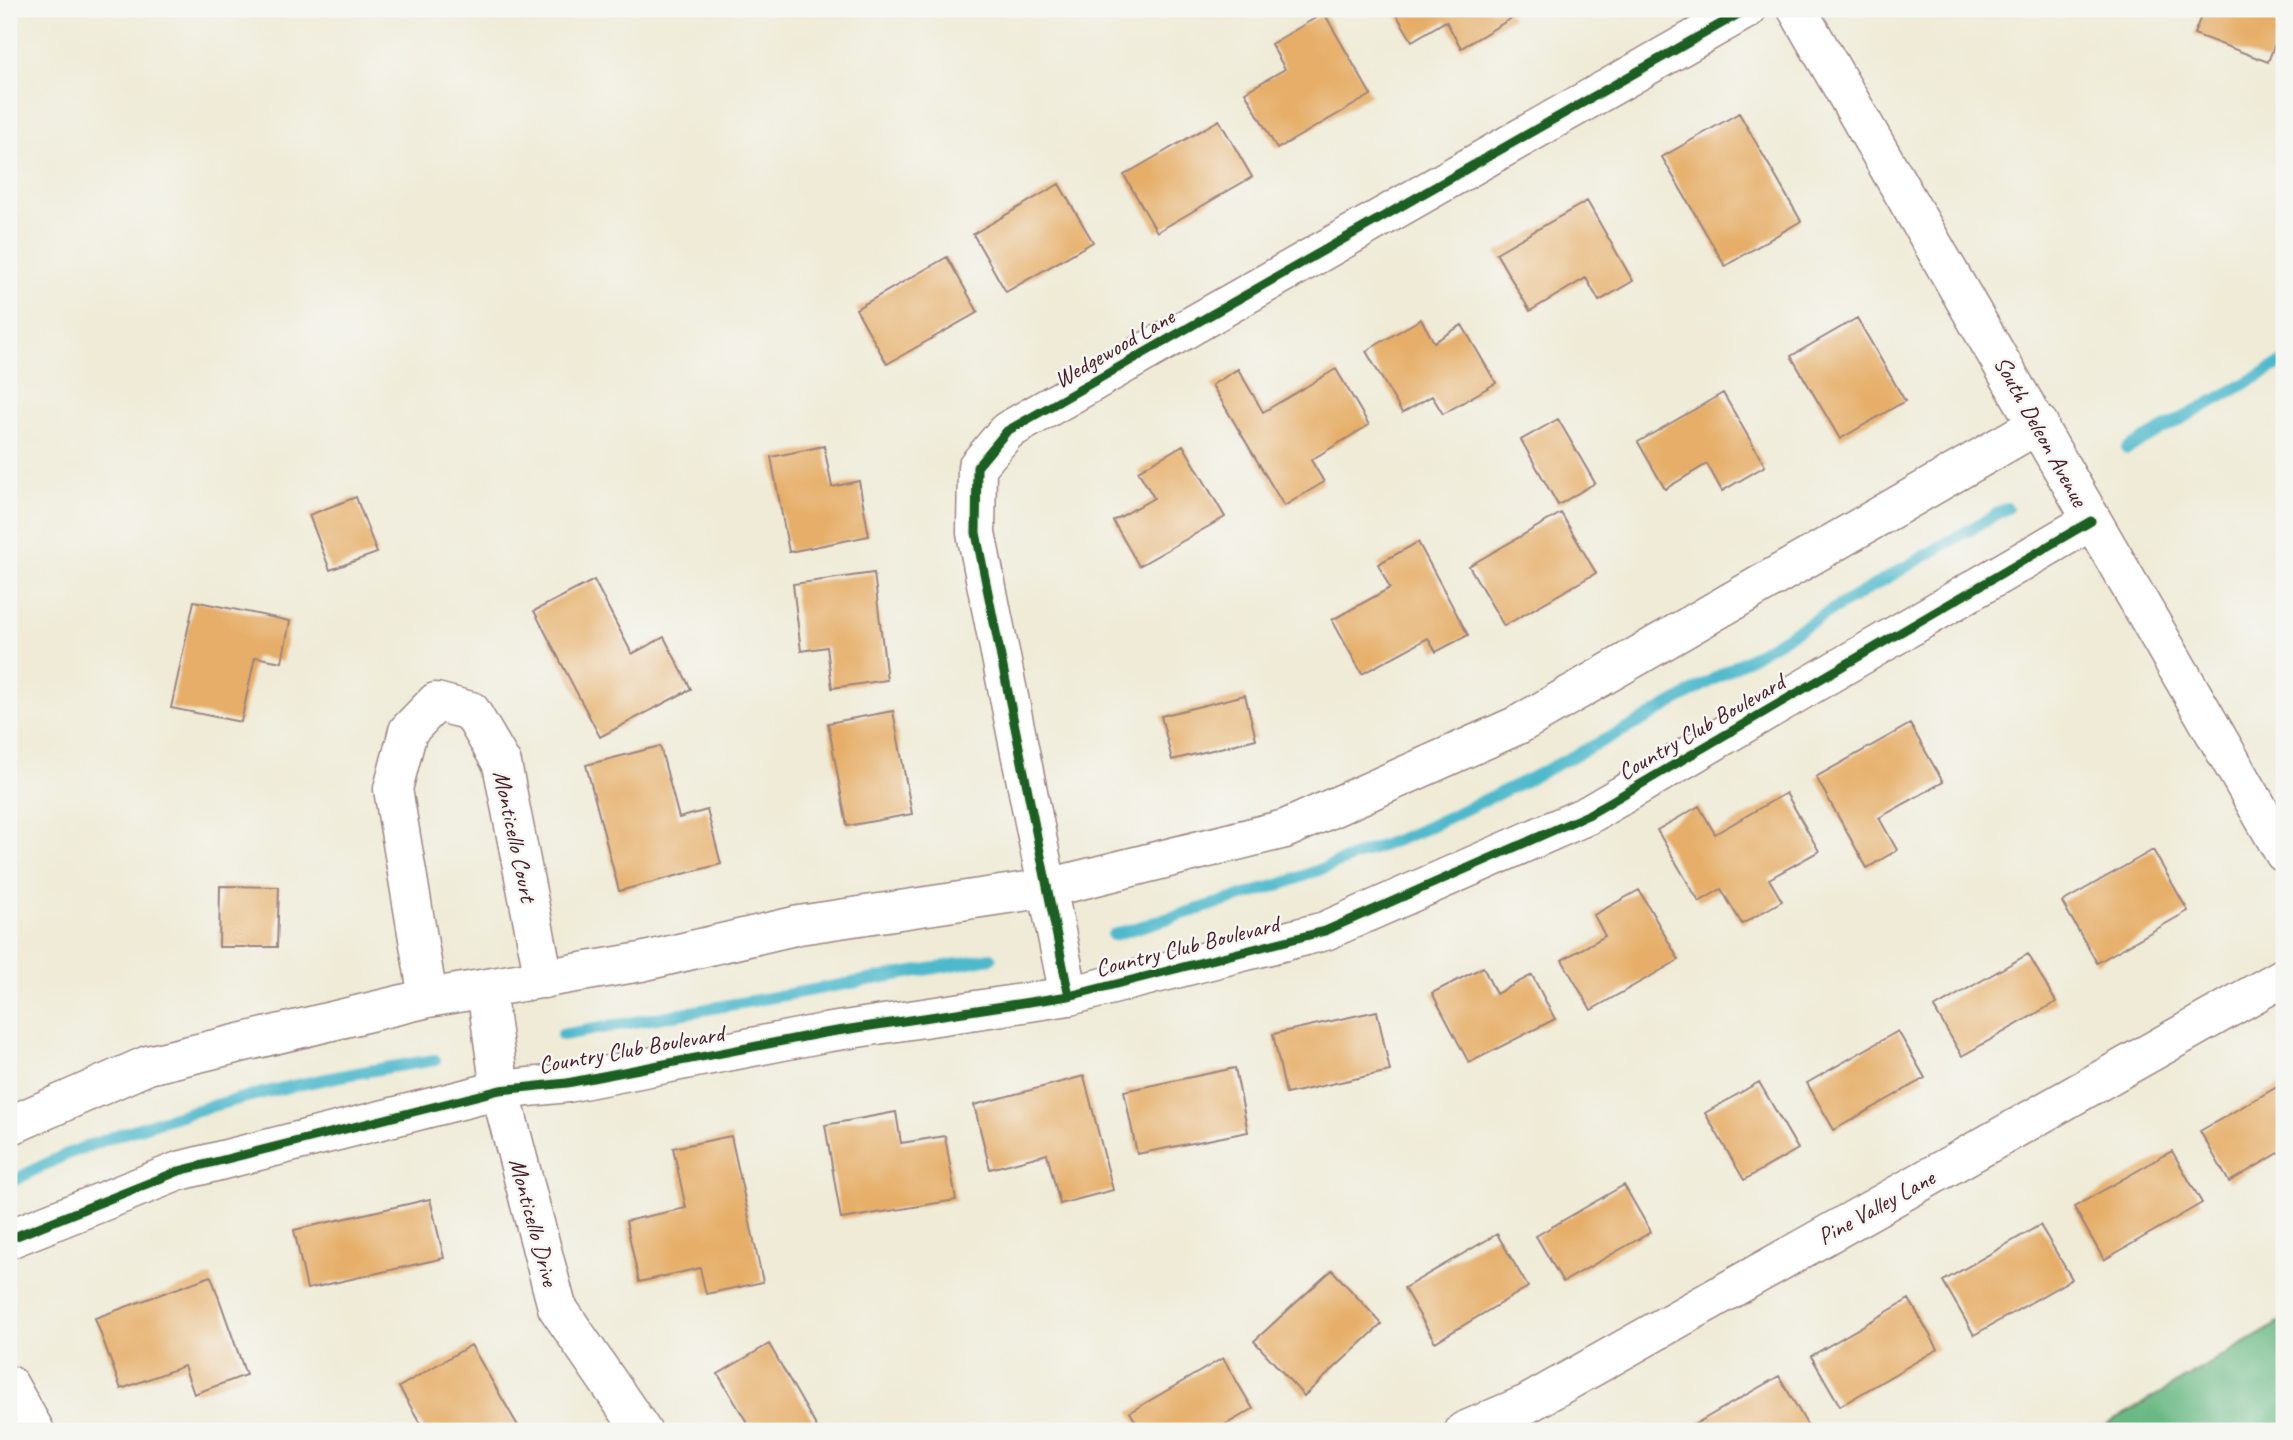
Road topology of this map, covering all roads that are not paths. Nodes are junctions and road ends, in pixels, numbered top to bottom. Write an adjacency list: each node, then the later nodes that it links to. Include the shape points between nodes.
1 (1747, 9): 6 (street, Wedgewood Lane, via 1007,431 977,467 976,533)
2 (1797, 9): 3 (street, South Deleon Avenue)
3 (2039, 424): 4 (street, South Deleon Avenue); 6 (street, via 1518,724 1285,829)
4 (2091, 521): 5 (street, South Deleon Avenue); 10 (street, Country Club Boulevard, via 1588,815 1325,931)
5 (2284, 853)
6 (1048, 888): 8 (street, via 799,925); 10 (street, Wedgewood Lane)
7 (2284, 977): 18 (street, Pine Valley Lane, via 1527,1404)
8 (544, 979): 9 (street); 11 (street, Monticello Court, via 502,764 471,711 436,702 408,732 393,789)
9 (486, 989): 11 (street); 12 (street, Monticello Drive)
10 (1069, 996): 12 (street, Country Club Boulevard, via 824,1033 567,1083)
11 (428, 998): 13 (street, via 148,1065)
12 (500, 1090): 14 (street, Country Club Boulevard, via 179,1171); 17 (street, Monticello Drive, via 557,1307)
13 (9, 1126)
14 (9, 1238)
15 (9, 1385): 16 (street)
16 (35, 1431)
17 (642, 1431)
18 (1464, 1431)

